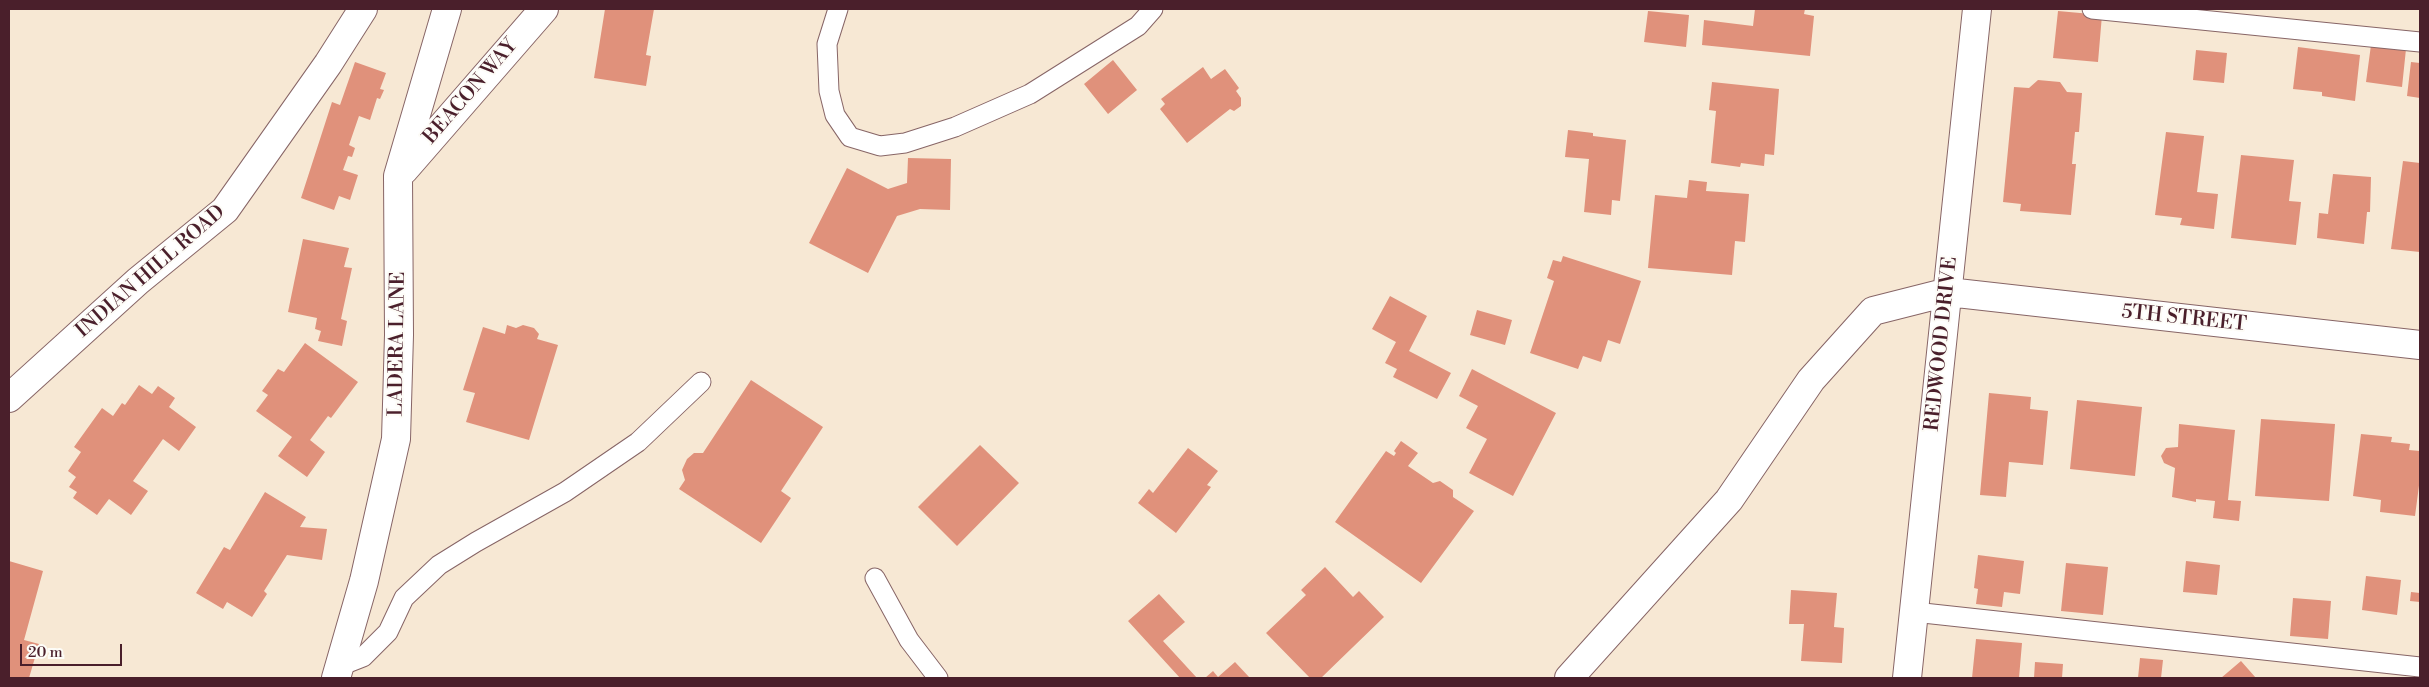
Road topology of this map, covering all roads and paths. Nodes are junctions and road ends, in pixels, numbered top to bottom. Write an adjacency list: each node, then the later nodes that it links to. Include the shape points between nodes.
1 (363, 9): 13 (street, INDIAN HILL ROAD, via 225,210 138,281)
2 (447, 9): 9 (street, LADERA LANE)
3 (544, 9): 9 (street, BEACON WAY)
4 (838, 9): 5 (lane, via 827,44 829,91 835,115 850,137 880,146 905,143 955,127 1030,94 1138,26)
5 (1153, 9)
6 (1977, 9): 10 (street, REDWOOD DRIVE)
7 (2092, 9): 8 (lane)
8 (2420, 42)
9 (398, 176): 17 (street, LADERA LANE, via 396,440 364,581)
10 (1948, 292): 11 (street, 5TH STREET); 15 (street, REDWOOD DRIVE); 19 (street, via 1873,311 1811,380 1729,500)
11 (2420, 345)
12 (701, 382): 17 (lane, via 638,442 565,492 439,565 404,598 388,632 362,657)
13 (9, 398)
14 (875, 578): 18 (lane, via 909,640)
15 (1914, 612): 16 (lane); 20 (street, REDWOOD DRIVE)
16 (2420, 666)
17 (338, 672)
18 (938, 678)
19 (1569, 678)
20 (1907, 678)

